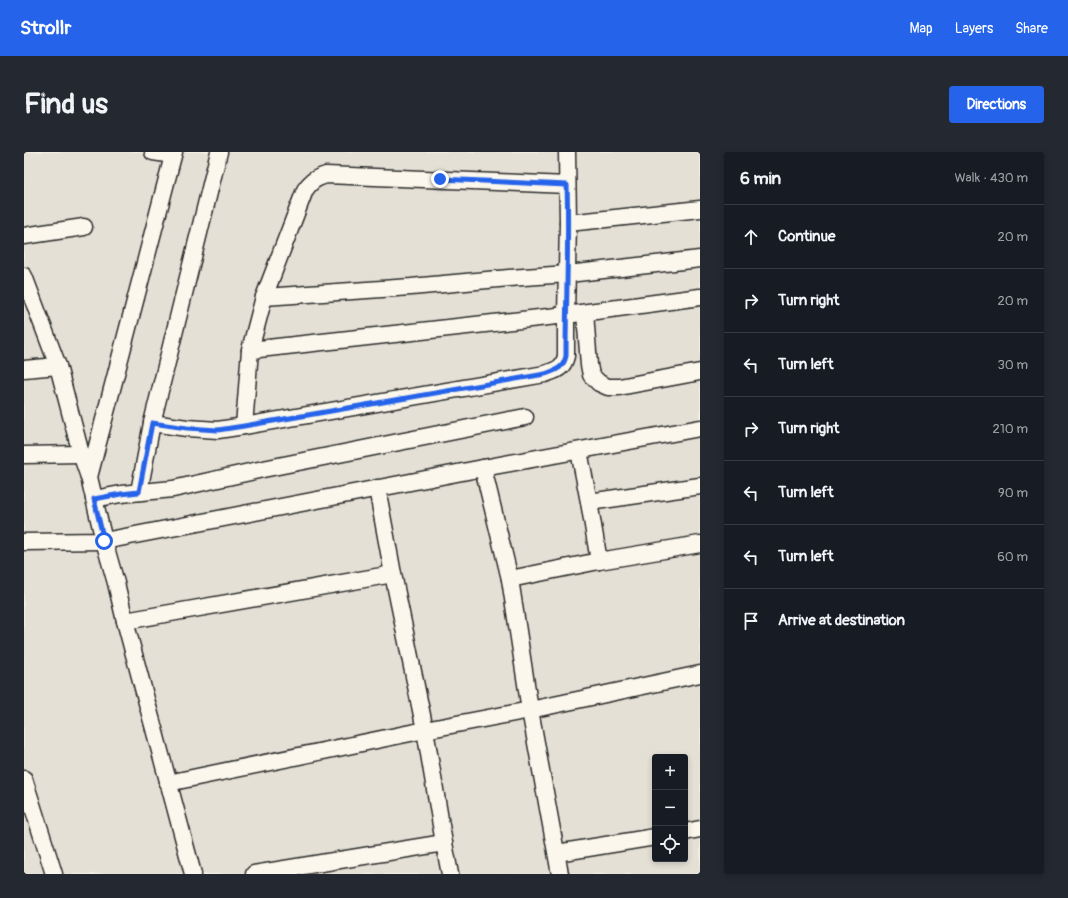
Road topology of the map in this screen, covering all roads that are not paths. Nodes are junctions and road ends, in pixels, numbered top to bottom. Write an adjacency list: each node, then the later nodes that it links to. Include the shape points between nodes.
1 (153, 152): 4 (street)
2 (219, 152): 22 (street)
3 (567, 152): 5 (street)
4 (173, 154): 29 (street)
5 (567, 185): 7 (street); 13 (street, via 326,175 317,177 305,190)
6 (700, 208): 7 (street)
7 (568, 223): 11 (street)
8 (84, 227): 9 (street)
9 (24, 236)
10 (700, 260): 11 (street)
11 (568, 274): 13 (street); 16 (street)
12 (24, 276): 18 (street)
13 (264, 297): 17 (street)
14 (700, 297): 15 (street)
15 (584, 313): 16 (street); 20 (street, via 591,375 599,383 608,387 619,387)
16 (566, 315): 17 (street); 23 (street, via 565,362 551,372)
17 (250, 350): 23 (street)
18 (58, 366): 19 (street); 26 (street)
19 (24, 369)
20 (700, 372)
21 (525, 417): 32 (street, via 174,489)
22 (152, 423): 23 (street, via 218,430); 32 (street)
23 (244, 426)
24 (700, 428): 25 (street)
25 (578, 451): 28 (street); 34 (street)
26 (81, 454): 27 (street); 29 (street)
27 (24, 455)
28 (483, 468): 31 (street); 40 (street)
29 (89, 477): 33 (street)
30 (700, 486): 34 (street)
31 (377, 488): 35 (street); 39 (street)
32 (139, 492): 33 (street)
33 (94, 499): 35 (street)
34 (590, 502): 38 (street)
35 (104, 541): 36 (street); 41 (street)
36 (24, 542)
37 (700, 544): 38 (street)
38 (599, 561): 40 (street)
39 (393, 574): 41 (street); 44 (street)
40 (510, 579): 43 (street)
41 (124, 621): 46 (street)
42 (700, 678): 43 (street)
43 (530, 710): 44 (street); 51 (street)
44 (425, 730): 46 (street); 50 (street)
45 (24, 779): 52 (street)
46 (168, 783): 53 (street)
47 (700, 829): 48 (street)
48 (688, 831)
49 (652, 837): 51 (street)
50 (444, 843): 54 (street); 55 (street)
51 (557, 853): 56 (street)
52 (54, 874)
53 (193, 874)
54 (254, 874)
55 (450, 874)
56 (560, 874)

